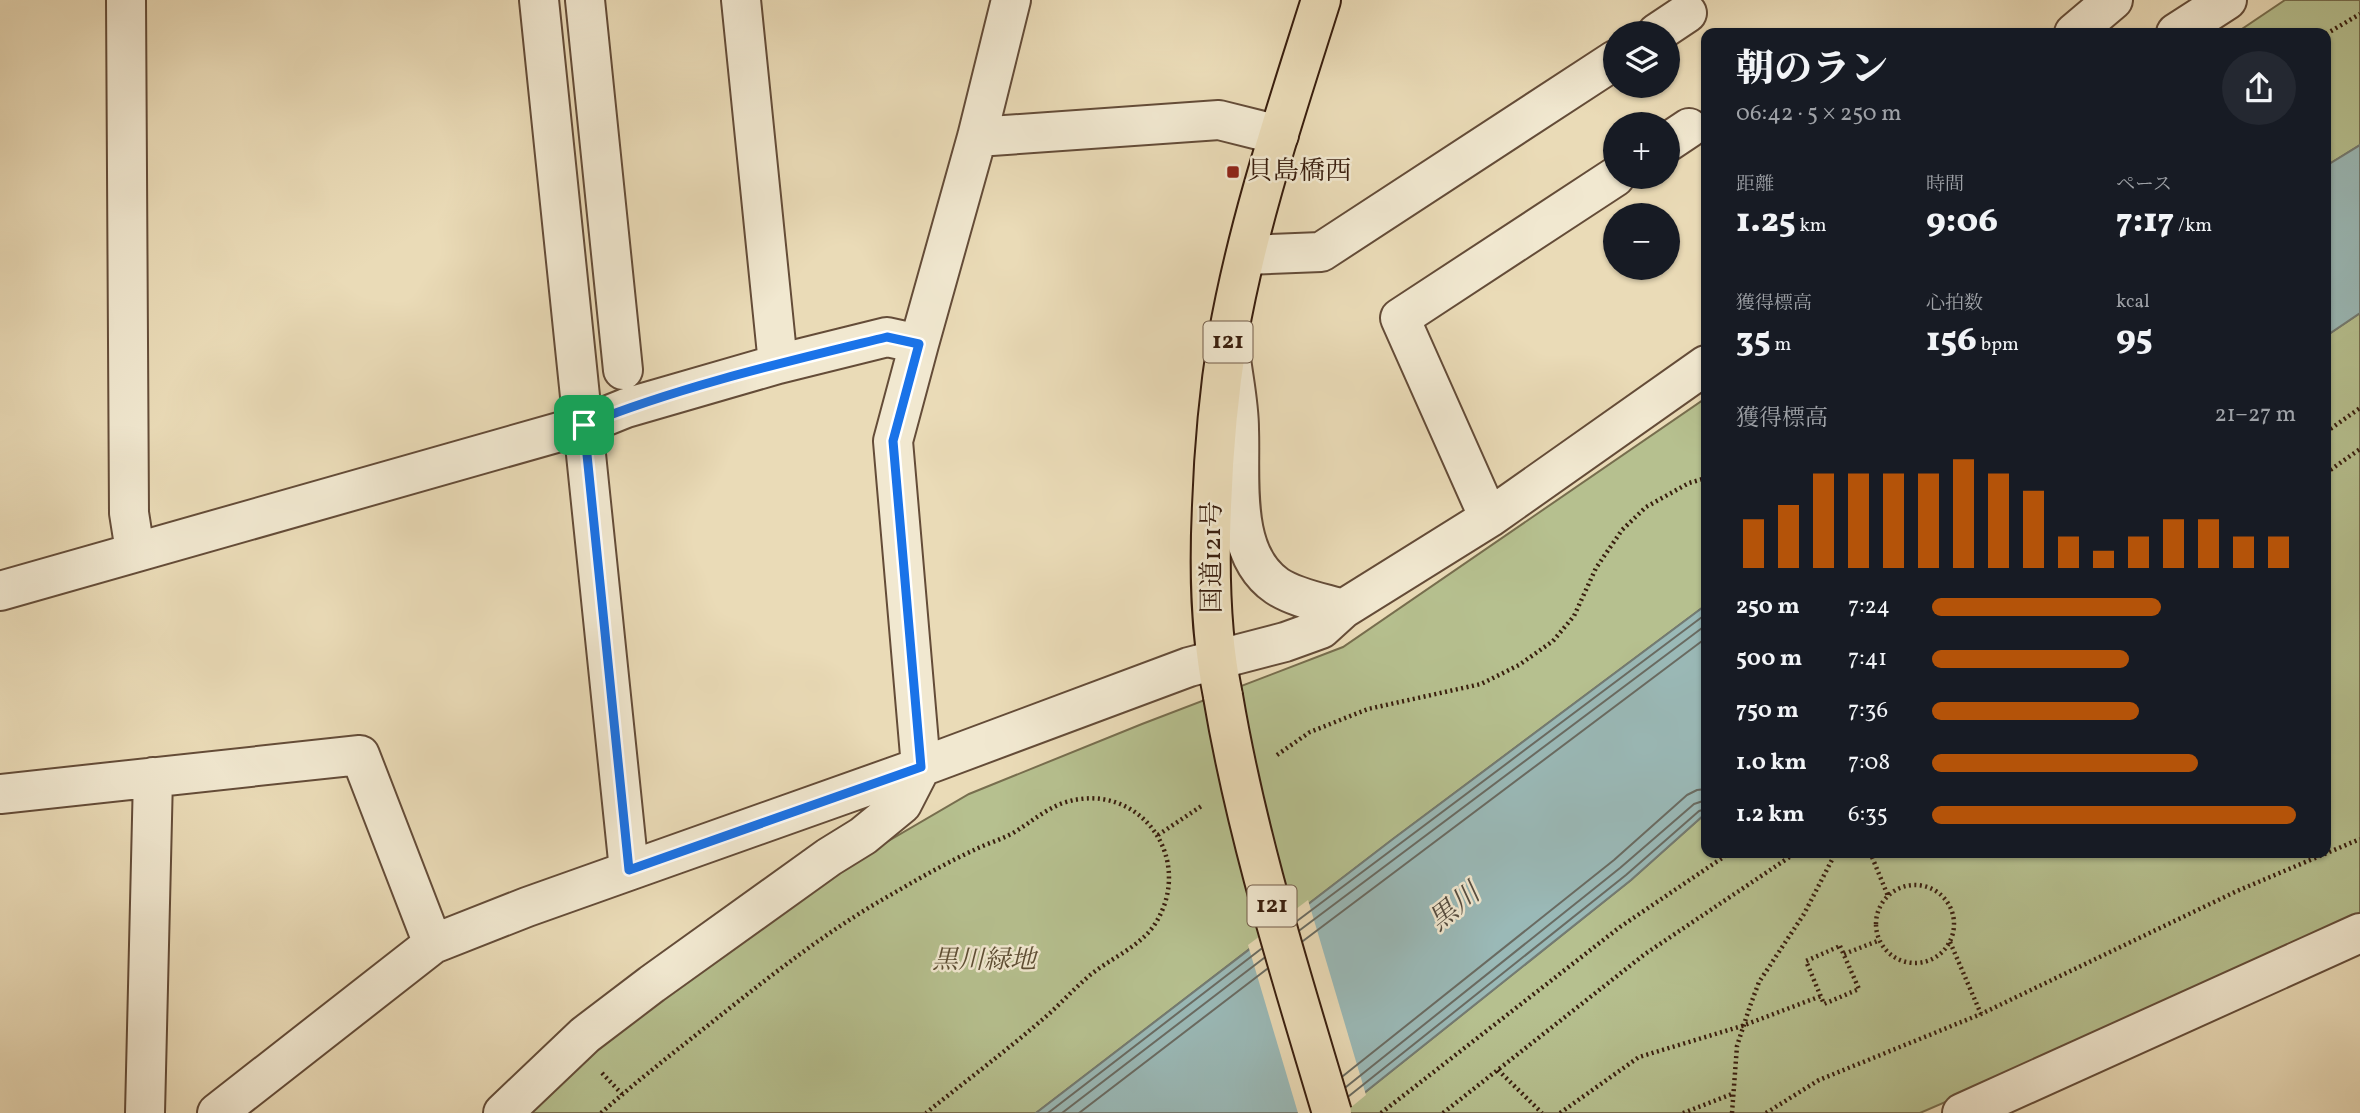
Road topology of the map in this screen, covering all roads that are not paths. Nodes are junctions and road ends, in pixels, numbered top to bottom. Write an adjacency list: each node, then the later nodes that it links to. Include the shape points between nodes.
1 (126, 0): 23 (street, via 129,513)
2 (539, 0): 21 (street)
3 (585, 0): 20 (street)
4 (741, 0): 18 (street)
5 (1011, 0): 13 (street)
6 (1321, 0): 12 (highway, 国道121号 / 121)
7 (2113, 0): 9 (street)
8 (2227, 0): 10 (street)
9 (2080, 28)
10 (2184, 28)
11 (1603, 68): 15 (street, via 1321,252)
12 (1279, 135): 13 (street, via 1219,120); 15 (highway, 国道121号 / 121)
13 (977, 137): 17 (street)
14 (1603, 185): 22 (street, via 1400,318)
15 (1246, 255): 16 (highway, 国道121号 / 121)
16 (1228, 336): 25 (street, via 1240,426 1240,514 1250,549 1265,576 1279,587); 26 (highway, 国道121号 / 121, via 1215,429 1211,523 1210,593)
17 (919, 344): 18 (street, via 887,337); 27 (street, via 893,441)
18 (778, 364): 21 (street, via 626,408)
19 (1701, 369): 22 (street)
20 (623, 370)
21 (584, 425): 23 (street); 30 (street)
22 (1489, 518): 25 (street)
23 (135, 551): 24 (street)
24 (0, 591)
25 (1343, 609): 26 (street, via 1321,628 1285,642)
26 (1219, 679): 27 (street, via 1189,667); 36 (highway, 国道121号 / 121, bridge, via 1251,835)
27 (921, 767): 30 (street); 35 (street, via 902,804 585,1035)
28 (153, 777): 29 (street); 32 (street, via 360,755); 33 (street)
29 (0, 794)
30 (629, 870): 32 (street)
31 (2360, 933): 37 (street)
32 (433, 944): 34 (street)
33 (145, 1113)
34 (217, 1113)
35 (503, 1113)
36 (1332, 1113)
37 (1962, 1113)

